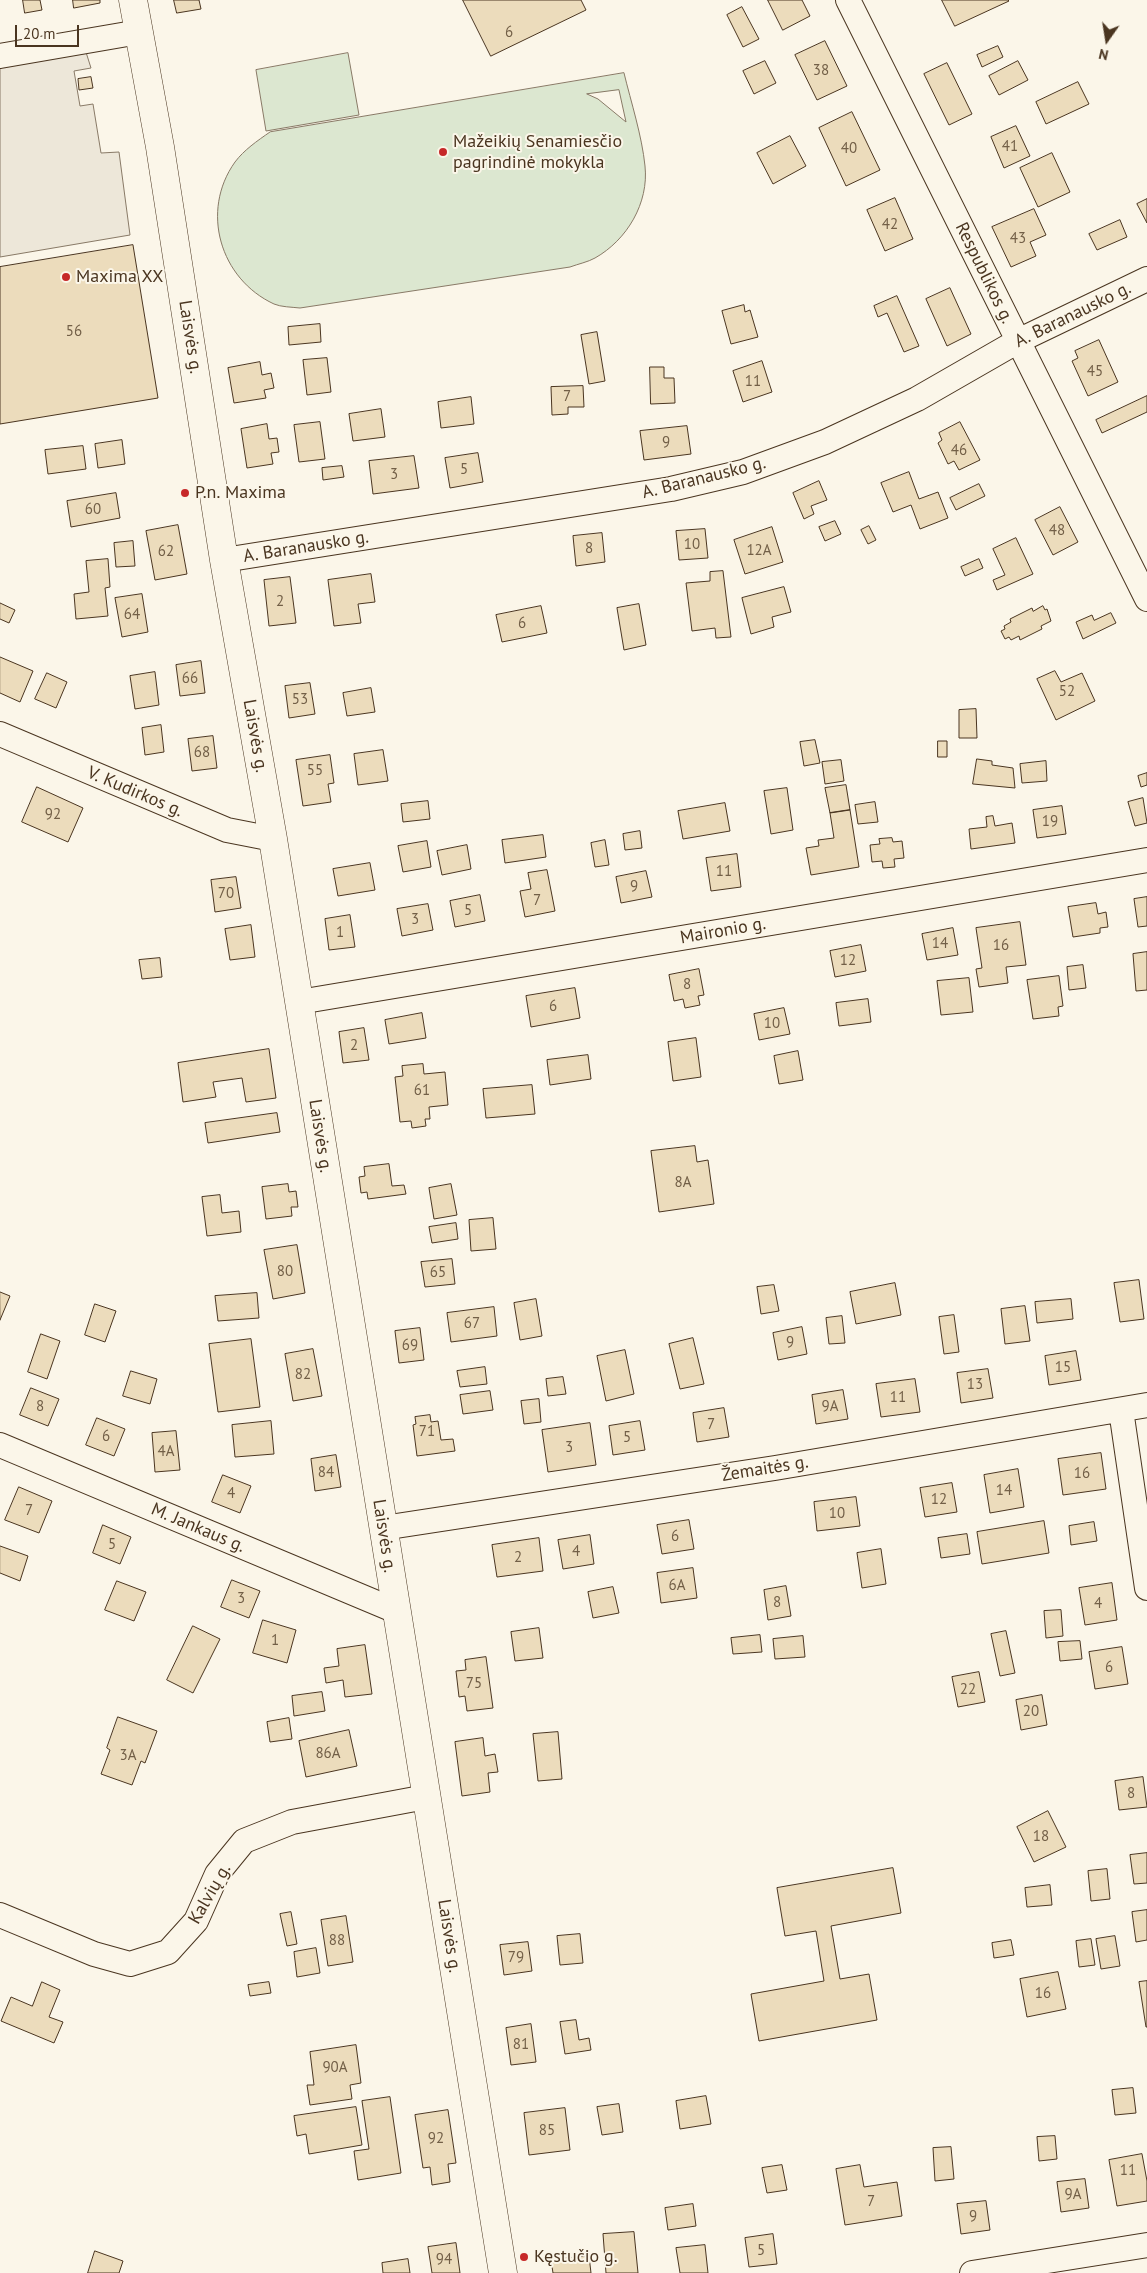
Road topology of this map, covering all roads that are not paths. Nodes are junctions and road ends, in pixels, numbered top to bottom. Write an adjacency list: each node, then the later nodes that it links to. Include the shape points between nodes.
1 (133, 0): 3 (main road, Laisvės g.)
2 (848, 0): 6 (street, Respublikos g.)
3 (139, 32): 4 (street); 7 (main road, Laisvės g., via 162,156)
4 (0, 56)
5 (1147, 279): 6 (street, A. Baranausko g.)
6 (1018, 341): 7 (street, A. Baranausko g., via 908,402 825,442 743,472 671,489); 8 (street, Respublikos g.)
7 (224, 560): 10 (main road, Laisvės g.)
8 (1147, 599)
9 (0, 734): 10 (street, V. Kudirkos g., via 226,830)
10 (273, 838): 12 (main road, Laisvės g.)
11 (1147, 860): 12 (street, Maironio g.)
12 (299, 1002): 16 (main road, Laisvės g.)
13 (1147, 1405): 14 (street, Žemaitės g.)
14 (1121, 1410): 16 (street, Žemaitės g., via 775,1468); 17 (street)
15 (0, 1445): 18 (street, M. Jankaus g.)
16 (383, 1528): 18 (main road, Laisvės g.)
17 (1147, 1588)
18 (396, 1611): 19 (main road, Laisvės g.)
19 (426, 1797): 20 (street, Kalvių g., via 292,1822 244,1841 217,1874 196,1921 168,1952 130,1964 94,1954); 22 (main road, Laisvės g.)
20 (0, 1915)
21 (1147, 2245): 23 (street)
22 (502, 2273)
23 (972, 2273)

